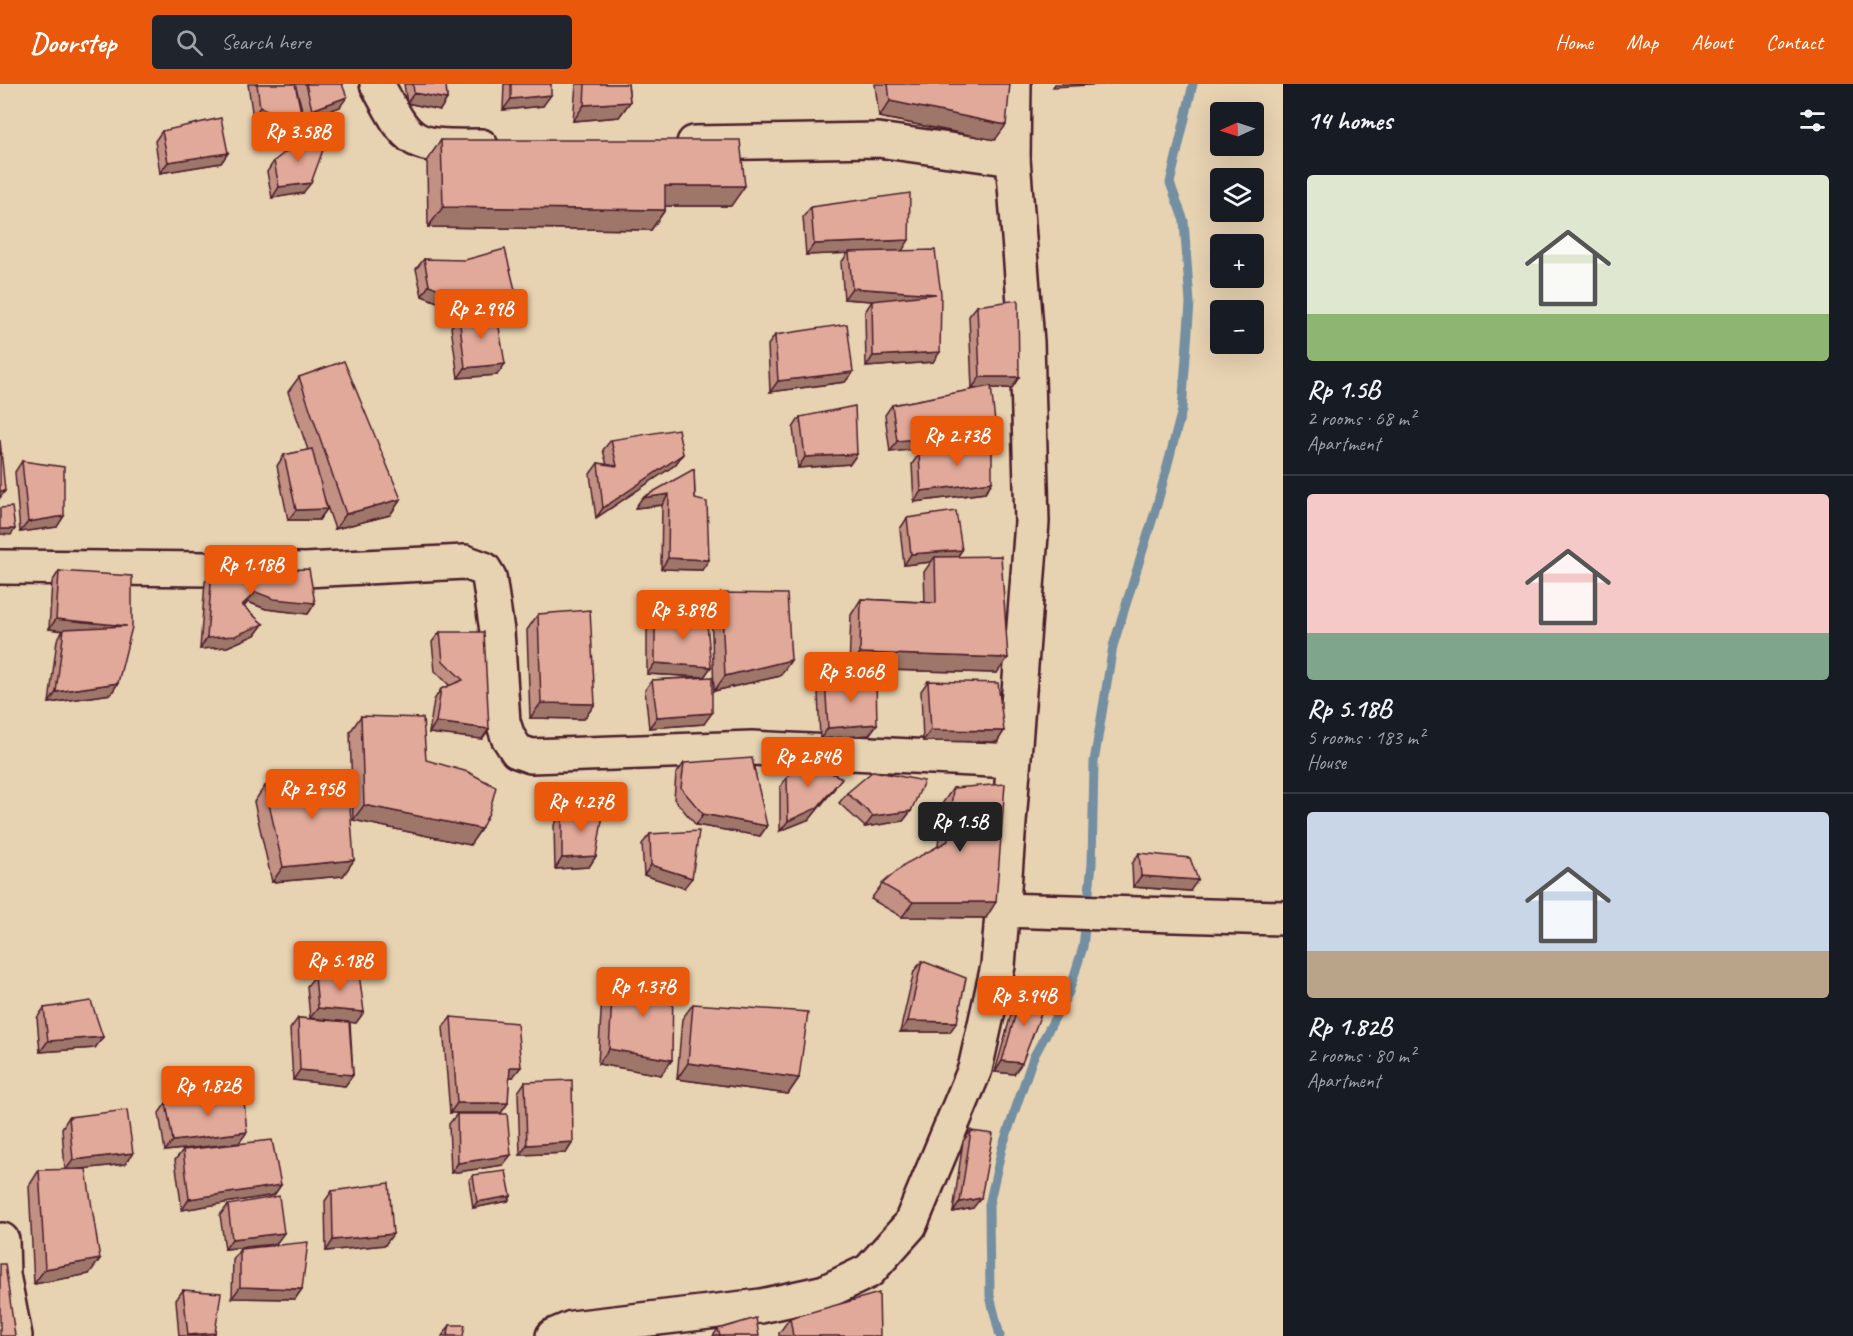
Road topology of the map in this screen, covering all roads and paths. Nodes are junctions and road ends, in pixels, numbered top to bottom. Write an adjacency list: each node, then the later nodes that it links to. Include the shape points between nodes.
1 (377, 84): 4 (street, via 400,128 411,139 440,147)
2 (1014, 84): 5 (street)
3 (668, 143): 5 (street, via 878,140)
4 (508, 145)
5 (1013, 159): 7 (street, via 1027,342 1032,522)
6 (0, 567): 7 (street, via 305,570 465,562 484,569 489,577 503,722 516,751 531,756 752,748)
7 (1013, 761): 8 (street)
8 (1000, 910): 9 (street); 12 (street, via 998,966 975,1069 910,1225 868,1271 825,1292 761,1306 572,1328)
9 (1283, 918)
10 (2, 1240): 11 (street, via 3,1275)
11 (15, 1336)
12 (553, 1336)

